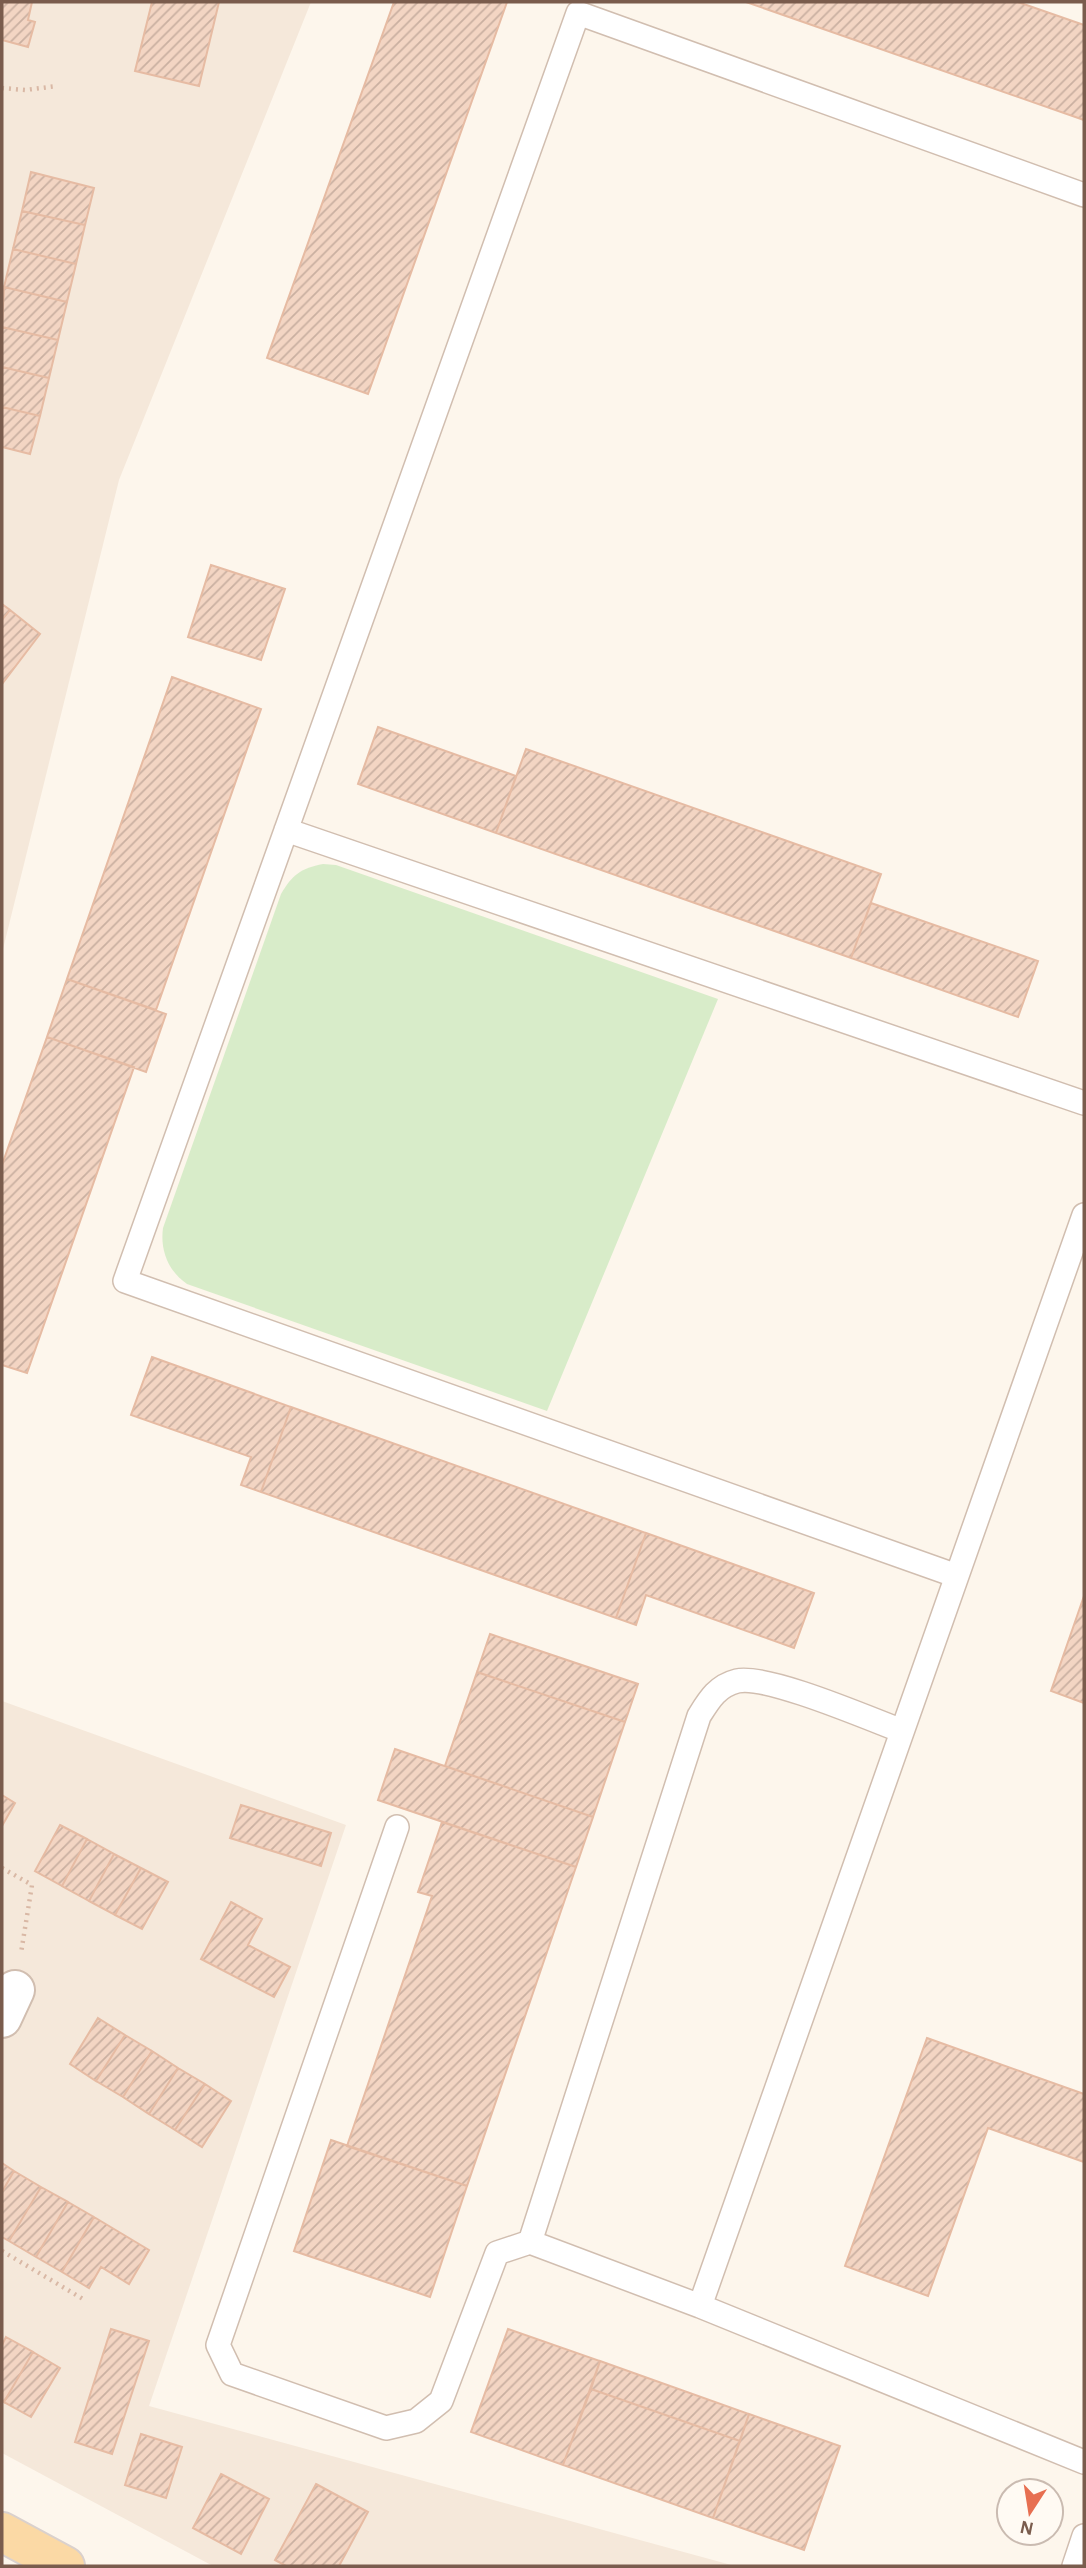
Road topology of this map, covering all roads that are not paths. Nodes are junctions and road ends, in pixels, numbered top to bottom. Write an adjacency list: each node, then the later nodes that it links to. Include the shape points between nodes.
1 (1084, 195): 2 (lane, via 578,13)
2 (286, 830): 3 (lane); 5 (lane, via 125,1281)
3 (1084, 1103)
4 (1084, 1215): 5 (lane)
5 (957, 1576): 6 (lane)
6 (902, 1731): 8 (lane, via 764,1682 738,1681 713,1693 699,1716); 9 (lane)
7 (397, 1828): 8 (lane, via 218,2345 232,2374 386,2427 416,2421 441,2401 497,2253)
8 (530, 2242): 9 (lane)
9 (700, 2306): 10 (lane)
10 (1084, 2462)
11 (2, 2532): 13 (main road)
12 (1084, 2536): 14 (lane)
13 (65, 2566)
14 (1074, 2566)

